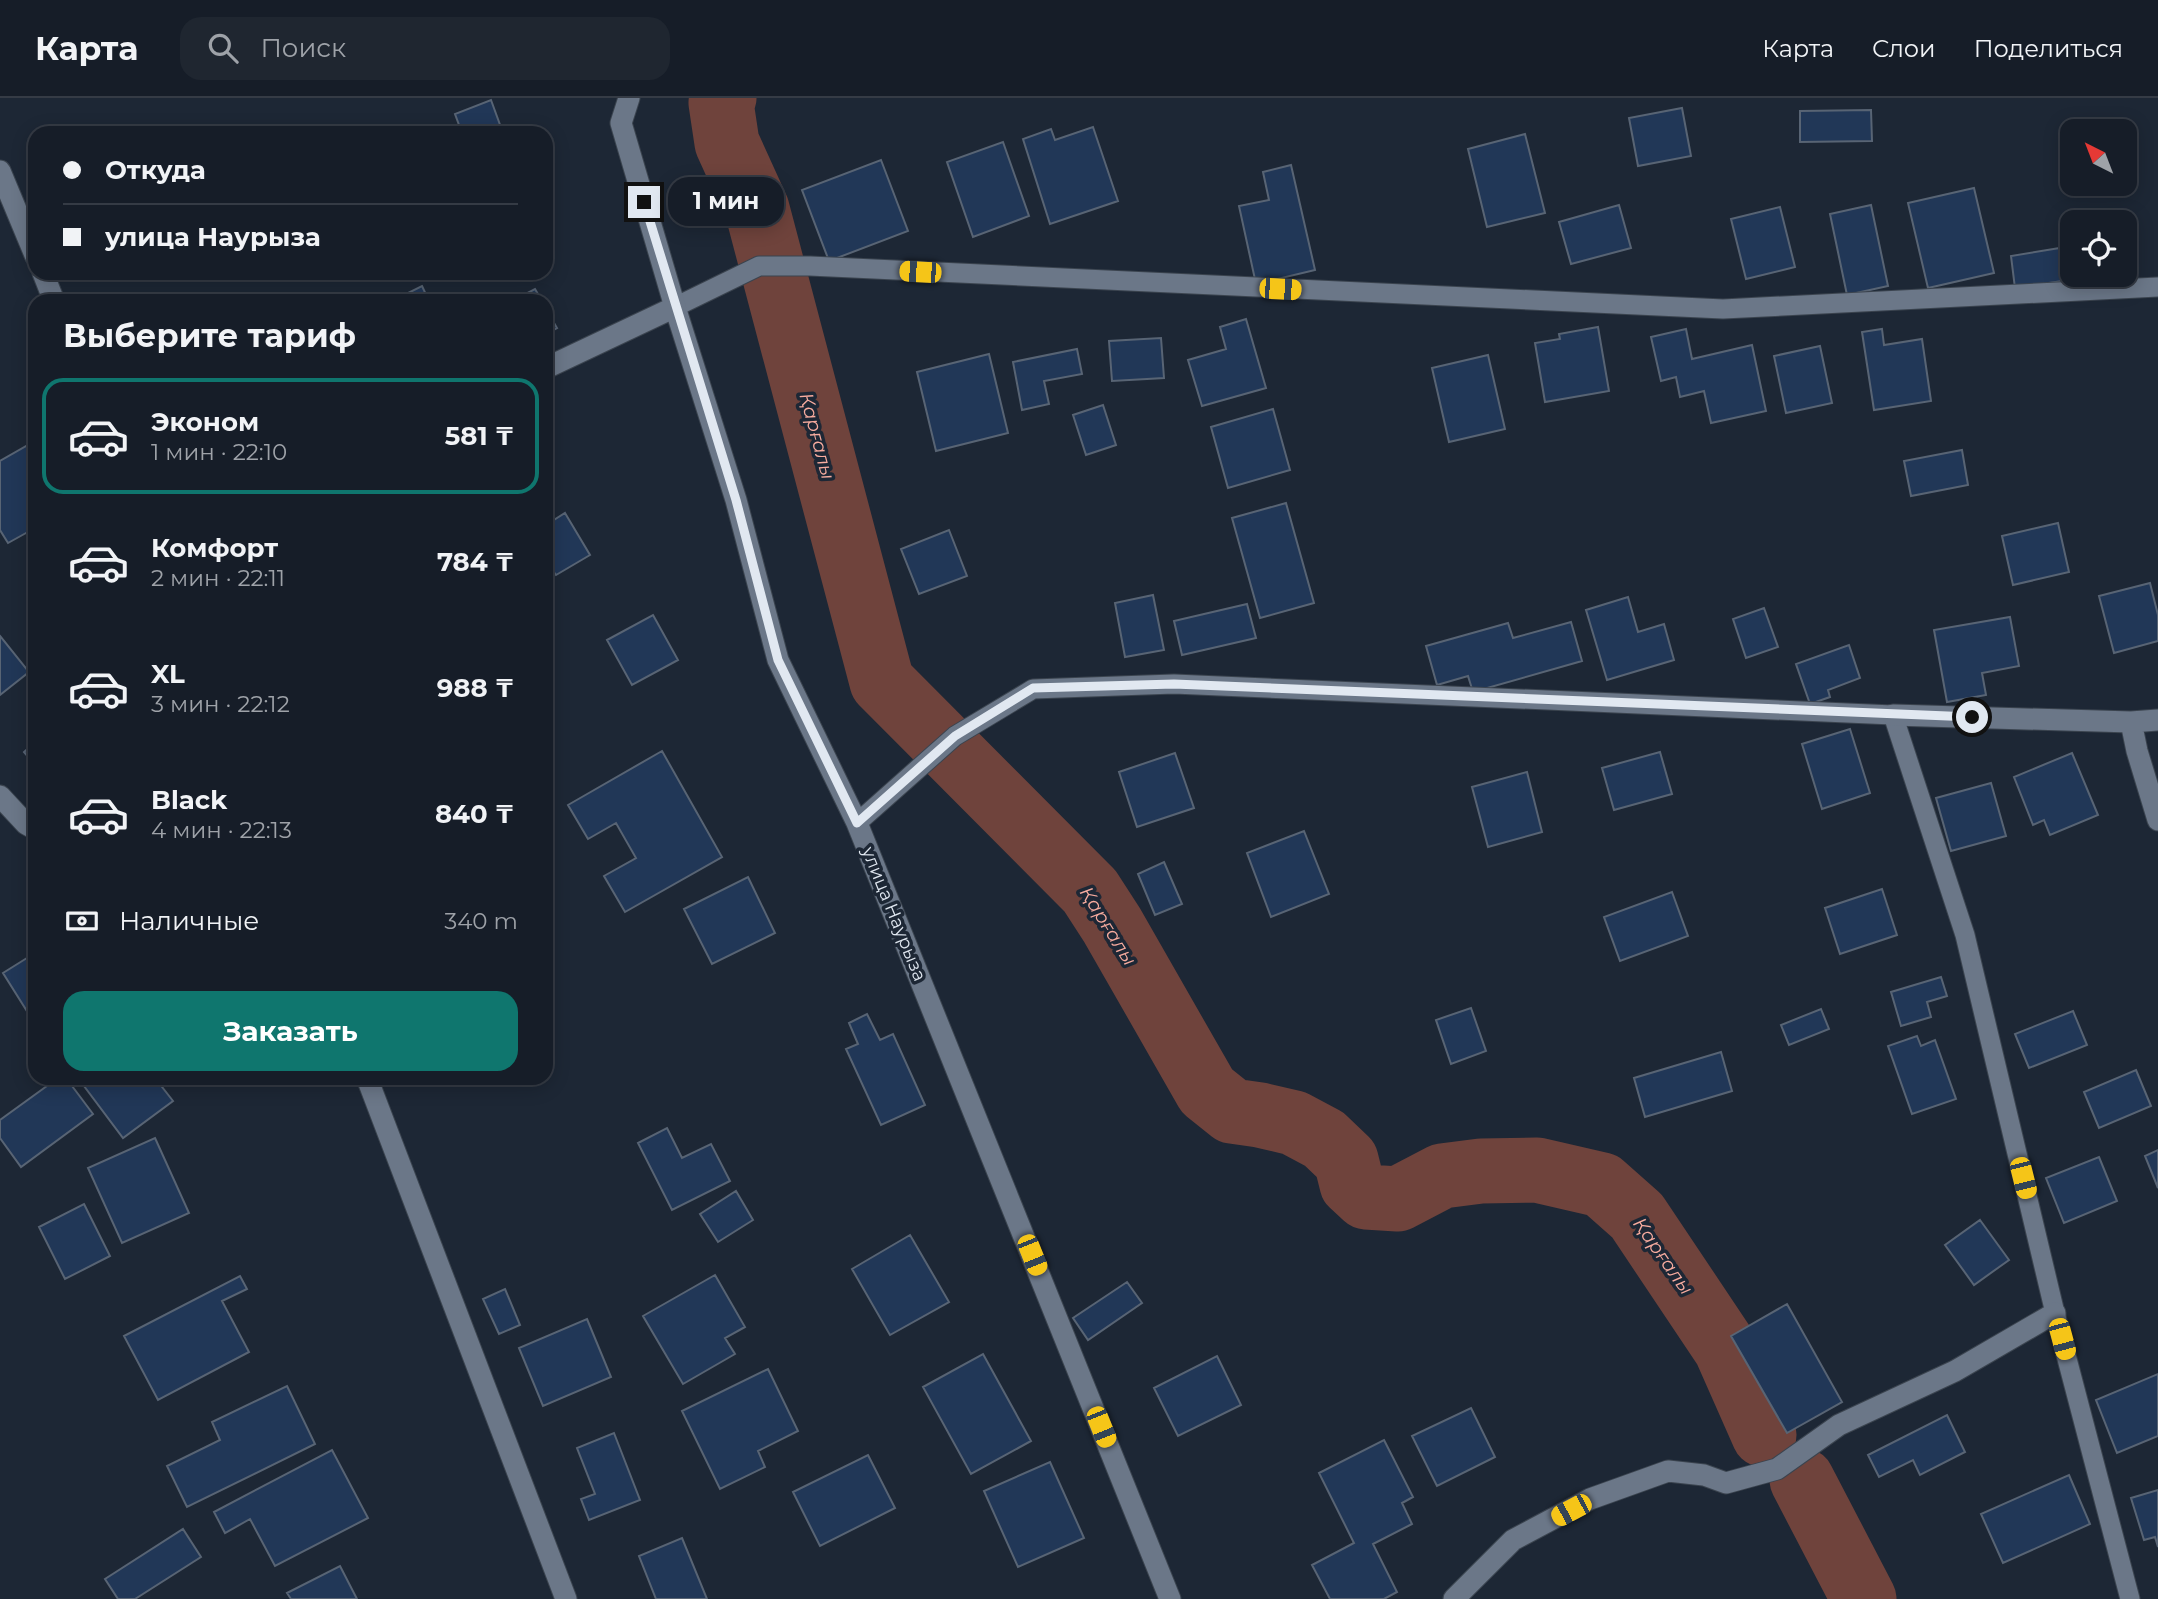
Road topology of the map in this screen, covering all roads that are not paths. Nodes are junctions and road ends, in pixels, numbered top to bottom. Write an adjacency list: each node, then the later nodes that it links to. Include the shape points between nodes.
1 (629, 98): 5 (street, улица Наурыза, via 621,123)
2 (0, 171): 3 (street)
3 (28, 238)
4 (2158, 287): 5 (lane, via 1723,309 759,266)
5 (676, 307): 6 (street); 12 (street, улица Наурыза, via 736,500 778,660)
6 (553, 365)
7 (1893, 715): 9 (street); 12 (lane, via 1174,684 1033,688 955,736); 15 (lane, via 1965,935)
8 (2158, 720): 9 (street)
9 (2131, 722): 11 (street)
10 (0, 796): 13 (street)
11 (2158, 820)
12 (857, 823): 17 (street, улица Наурыза)
13 (28, 825)
14 (370, 1085): 16 (street)
15 (2055, 1313): 18 (street, via 1955,1371 1839,1425 1777,1469 1726,1483 1668,1471 1590,1499 1513,1540); 19 (lane)
16 (566, 1599)
17 (1170, 1599)
18 (1454, 1599)
19 (2130, 1599)

